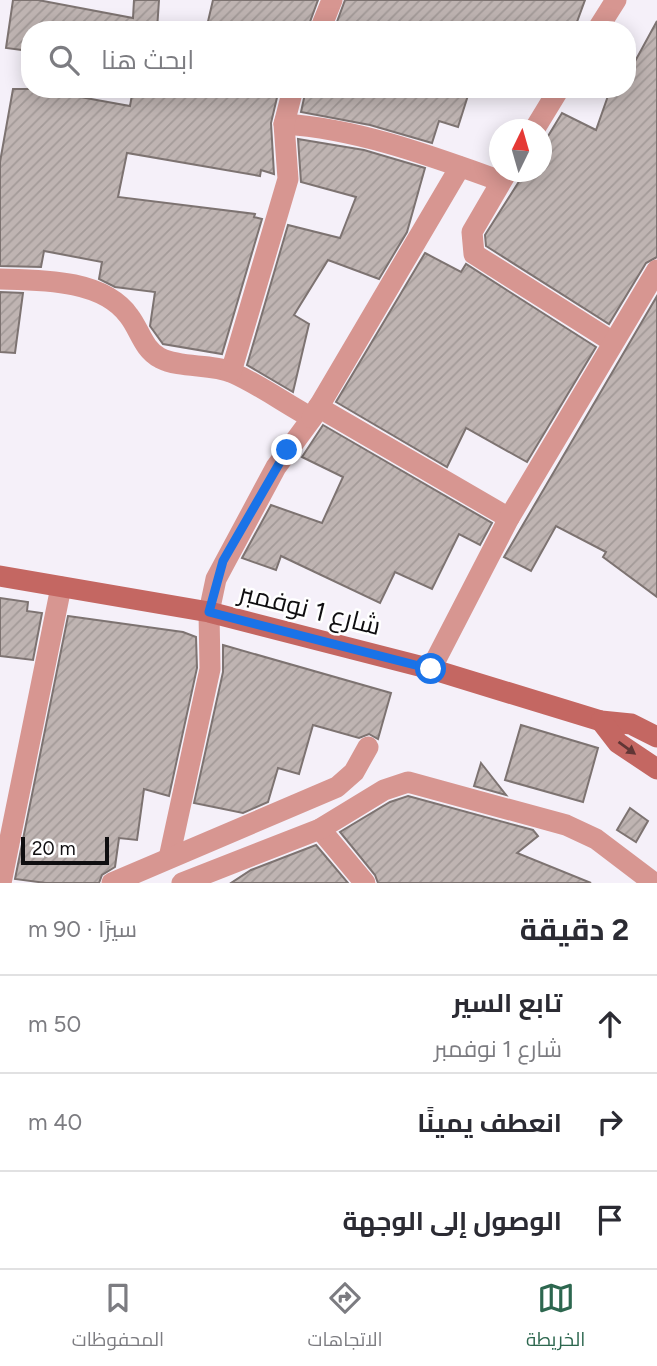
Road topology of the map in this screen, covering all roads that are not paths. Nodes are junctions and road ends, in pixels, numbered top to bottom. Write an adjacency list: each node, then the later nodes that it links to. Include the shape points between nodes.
1 (332, 0): 3 (street)
2 (616, 0): 4 (street)
3 (324, 21)
4 (603, 21)
5 (291, 98): 8 (street)
6 (554, 98): 7 (street)
7 (541, 119)
8 (284, 124): 9 (street, via 312,125 367,138); 15 (street, via 288,179)
9 (460, 167): 10 (street); 16 (street)
10 (489, 173)
11 (501, 182): 14 (street, via 472,232 474,254)
12 (657, 270): 14 (street)
13 (0, 279): 15 (street, via 41,280 92,291 115,301 129,314 152,354)
14 (613, 342): 17 (street)
15 (231, 372): 16 (street)
16 (315, 412): 17 (street); 20 (street, via 276,467 223,561)
17 (509, 518): 21 (street)
18 (0, 576): 19 (main road, شارع 1 نوفمبر)
19 (61, 587): 20 (main road, شارع 1 نوفمبر); 30 (street)
20 (209, 612): 21 (main road, شارع 1 نوفمبر); 27 (street, via 210,669)
21 (431, 669): 22 (main road, شارع 1 نوفمبر)
22 (601, 721): 23 (main road, شارع 1 نوفمبر, via 631,724); 25 (main road, one-way to 25, via 618,743)
23 (657, 737)
24 (368, 747): 27 (street, via 354,772 337,787)
25 (657, 769)
26 (320, 829): 28 (street); 29 (street, via 384,790 414,783 566,825 596,839); 33 (street)
27 (169, 858): 31 (street)
28 (231, 875): 32 (street)
29 (629, 875): 34 (street)
30 (1, 883)
31 (113, 883)
32 (182, 883)
33 (365, 883)
34 (654, 883)

